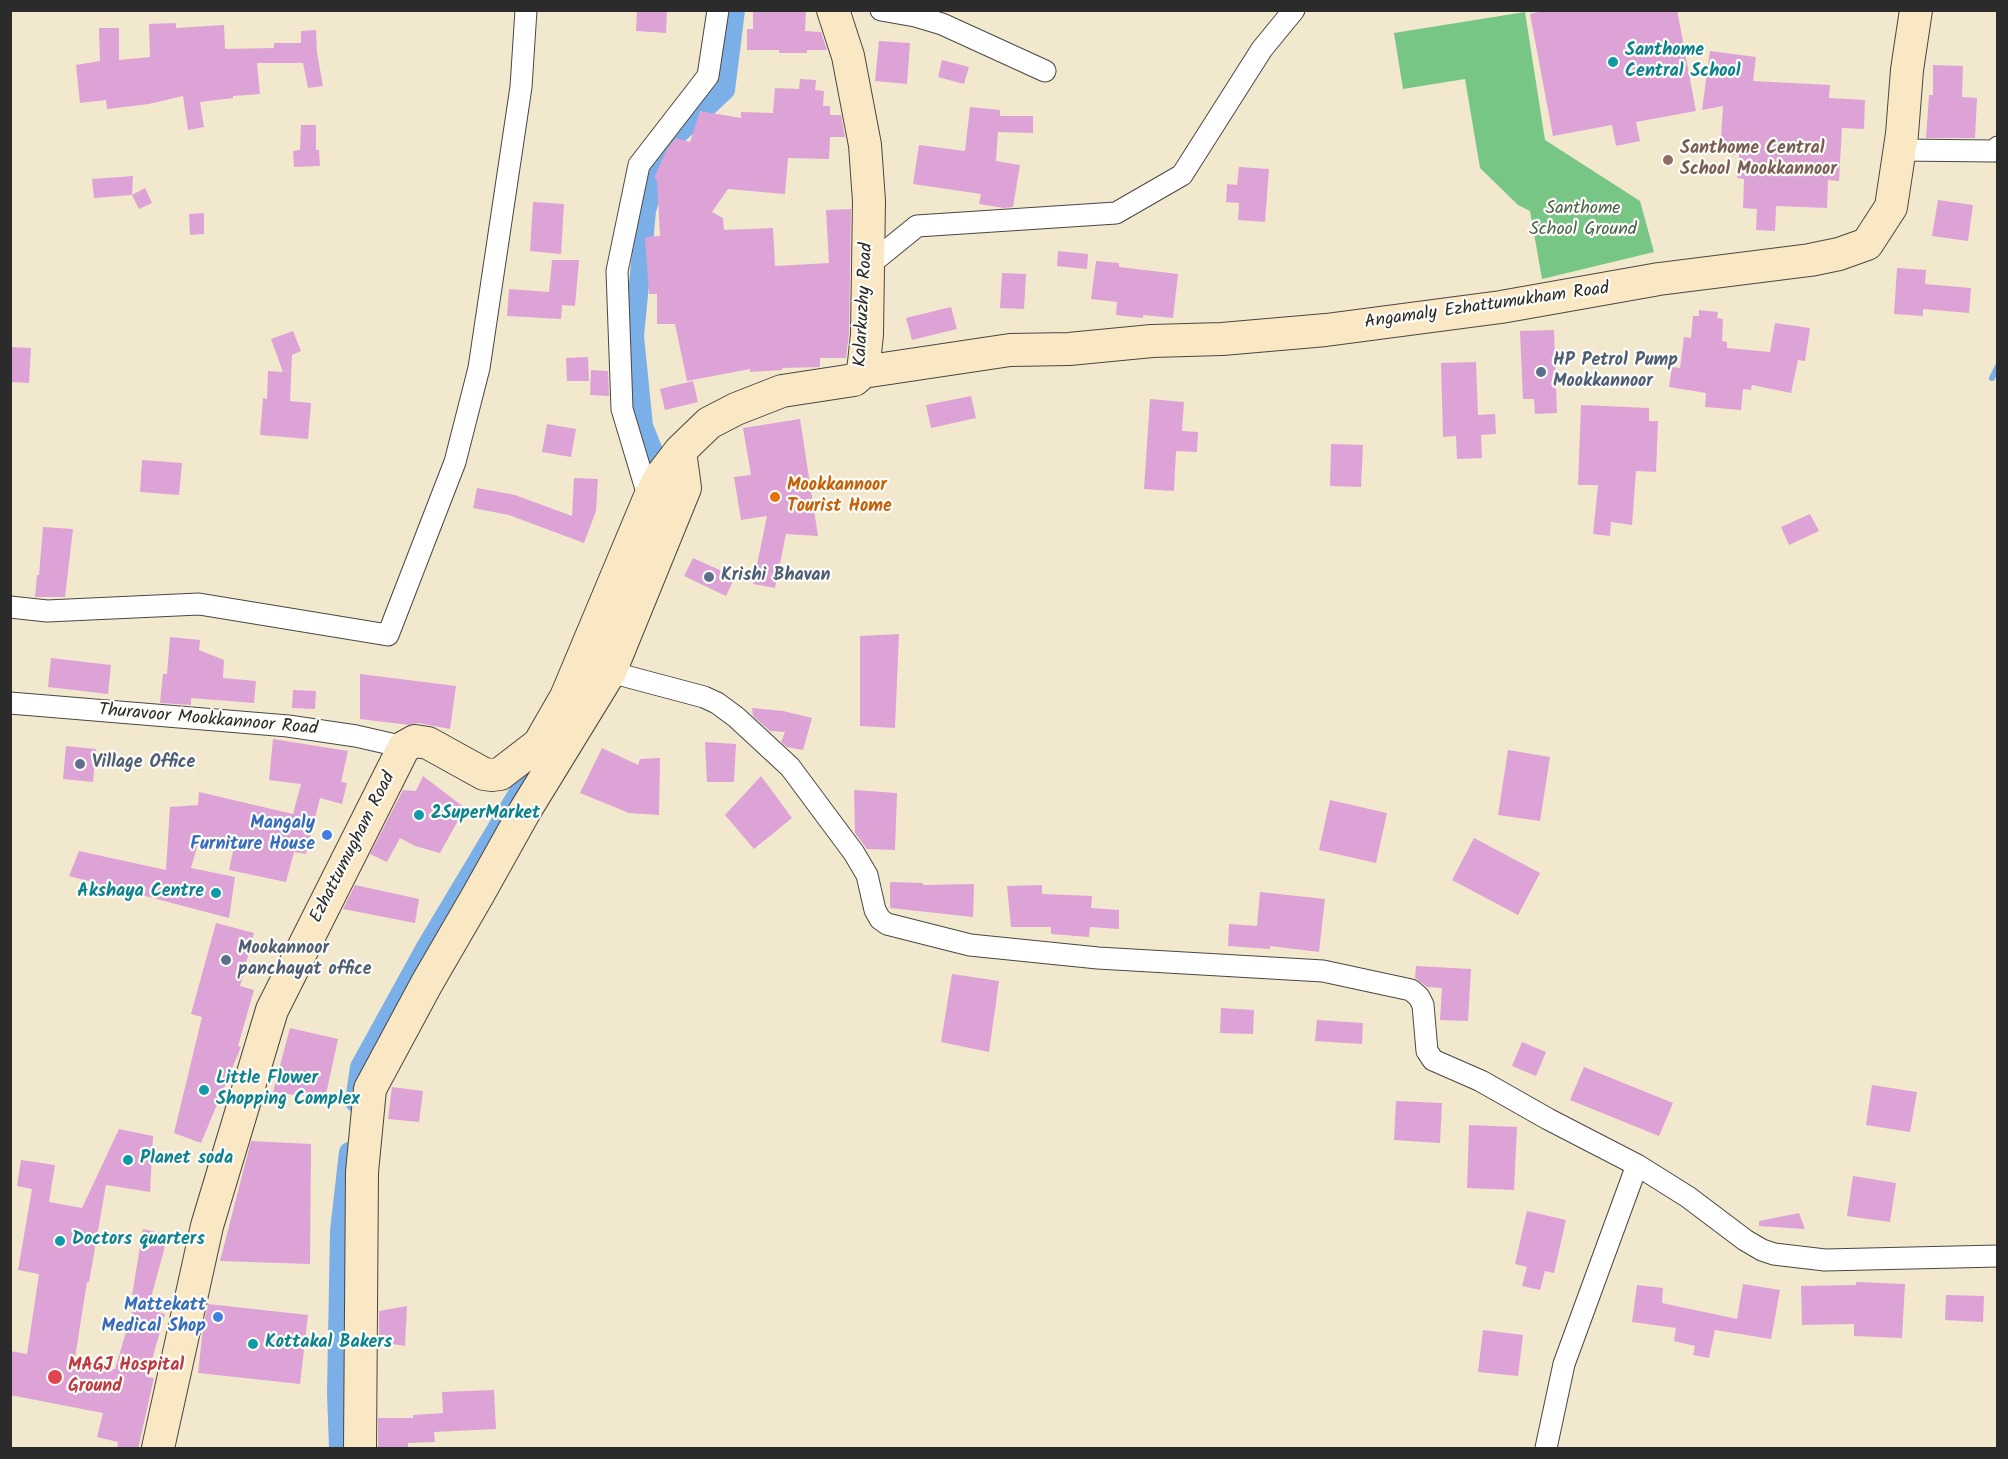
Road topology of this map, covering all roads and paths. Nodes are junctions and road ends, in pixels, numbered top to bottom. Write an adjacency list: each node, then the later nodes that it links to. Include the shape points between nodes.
1 (526, 10): 13 (street, via 521,87 479,368 455,462 388,635 199,604 47,611)
2 (718, 10): 12 (street, via 708,76 639,165 617,271 622,409)
3 (833, 10): 10 (street, Kalarkuzhy Road, via 848,56 865,145)
4 (881, 10): 7 (street, via 942,24)
5 (1294, 10): 10 (street, via 1262,49 1182,175 1116,213 917,226)
6 (1916, 10): 9 (street, Angamaly Ezhattumukham Road)
7 (1045, 70)
8 (1998, 147): 9 (street, via 1994,151)
9 (1899, 150): 11 (street, Angamaly Ezhattumukham Road, via 1891,207 1867,244 1839,254 1326,330 1010,350)
10 (869, 265): 11 (street, Kalarkuzhy Road)
11 (863, 372): 12 (street, Kalarkuzhy Road, via 854,380 782,391 736,409 709,423)
12 (664, 474): 14 (street, via 685,488); 16 (street, via 566,697 538,744 500,774 492,775 428,743 415,741)
13 (10, 606)
14 (610, 672): 17 (street, via 704,697 736,717 790,767 854,853 867,875 874,910 887,924 970,945 1098,958 1323,971 1411,990 1423,1005 1427,1051 1433,1060 1481,1081); 20 (street, via 526,809 370,1089 362,1172)
15 (10, 703): 16 (street, Thuravoor Mookkannoor Road, via 288,726)
16 (404, 747): 19 (street, Ezhattumugham Road, via 272,1010 207,1226)
17 (1637, 1165): 18 (street, via 1745,1240 1774,1254 1825,1260); 21 (street, via 1564,1364)
18 (1998, 1256)
19 (158, 1449)
20 (360, 1449)
21 (1546, 1449)

